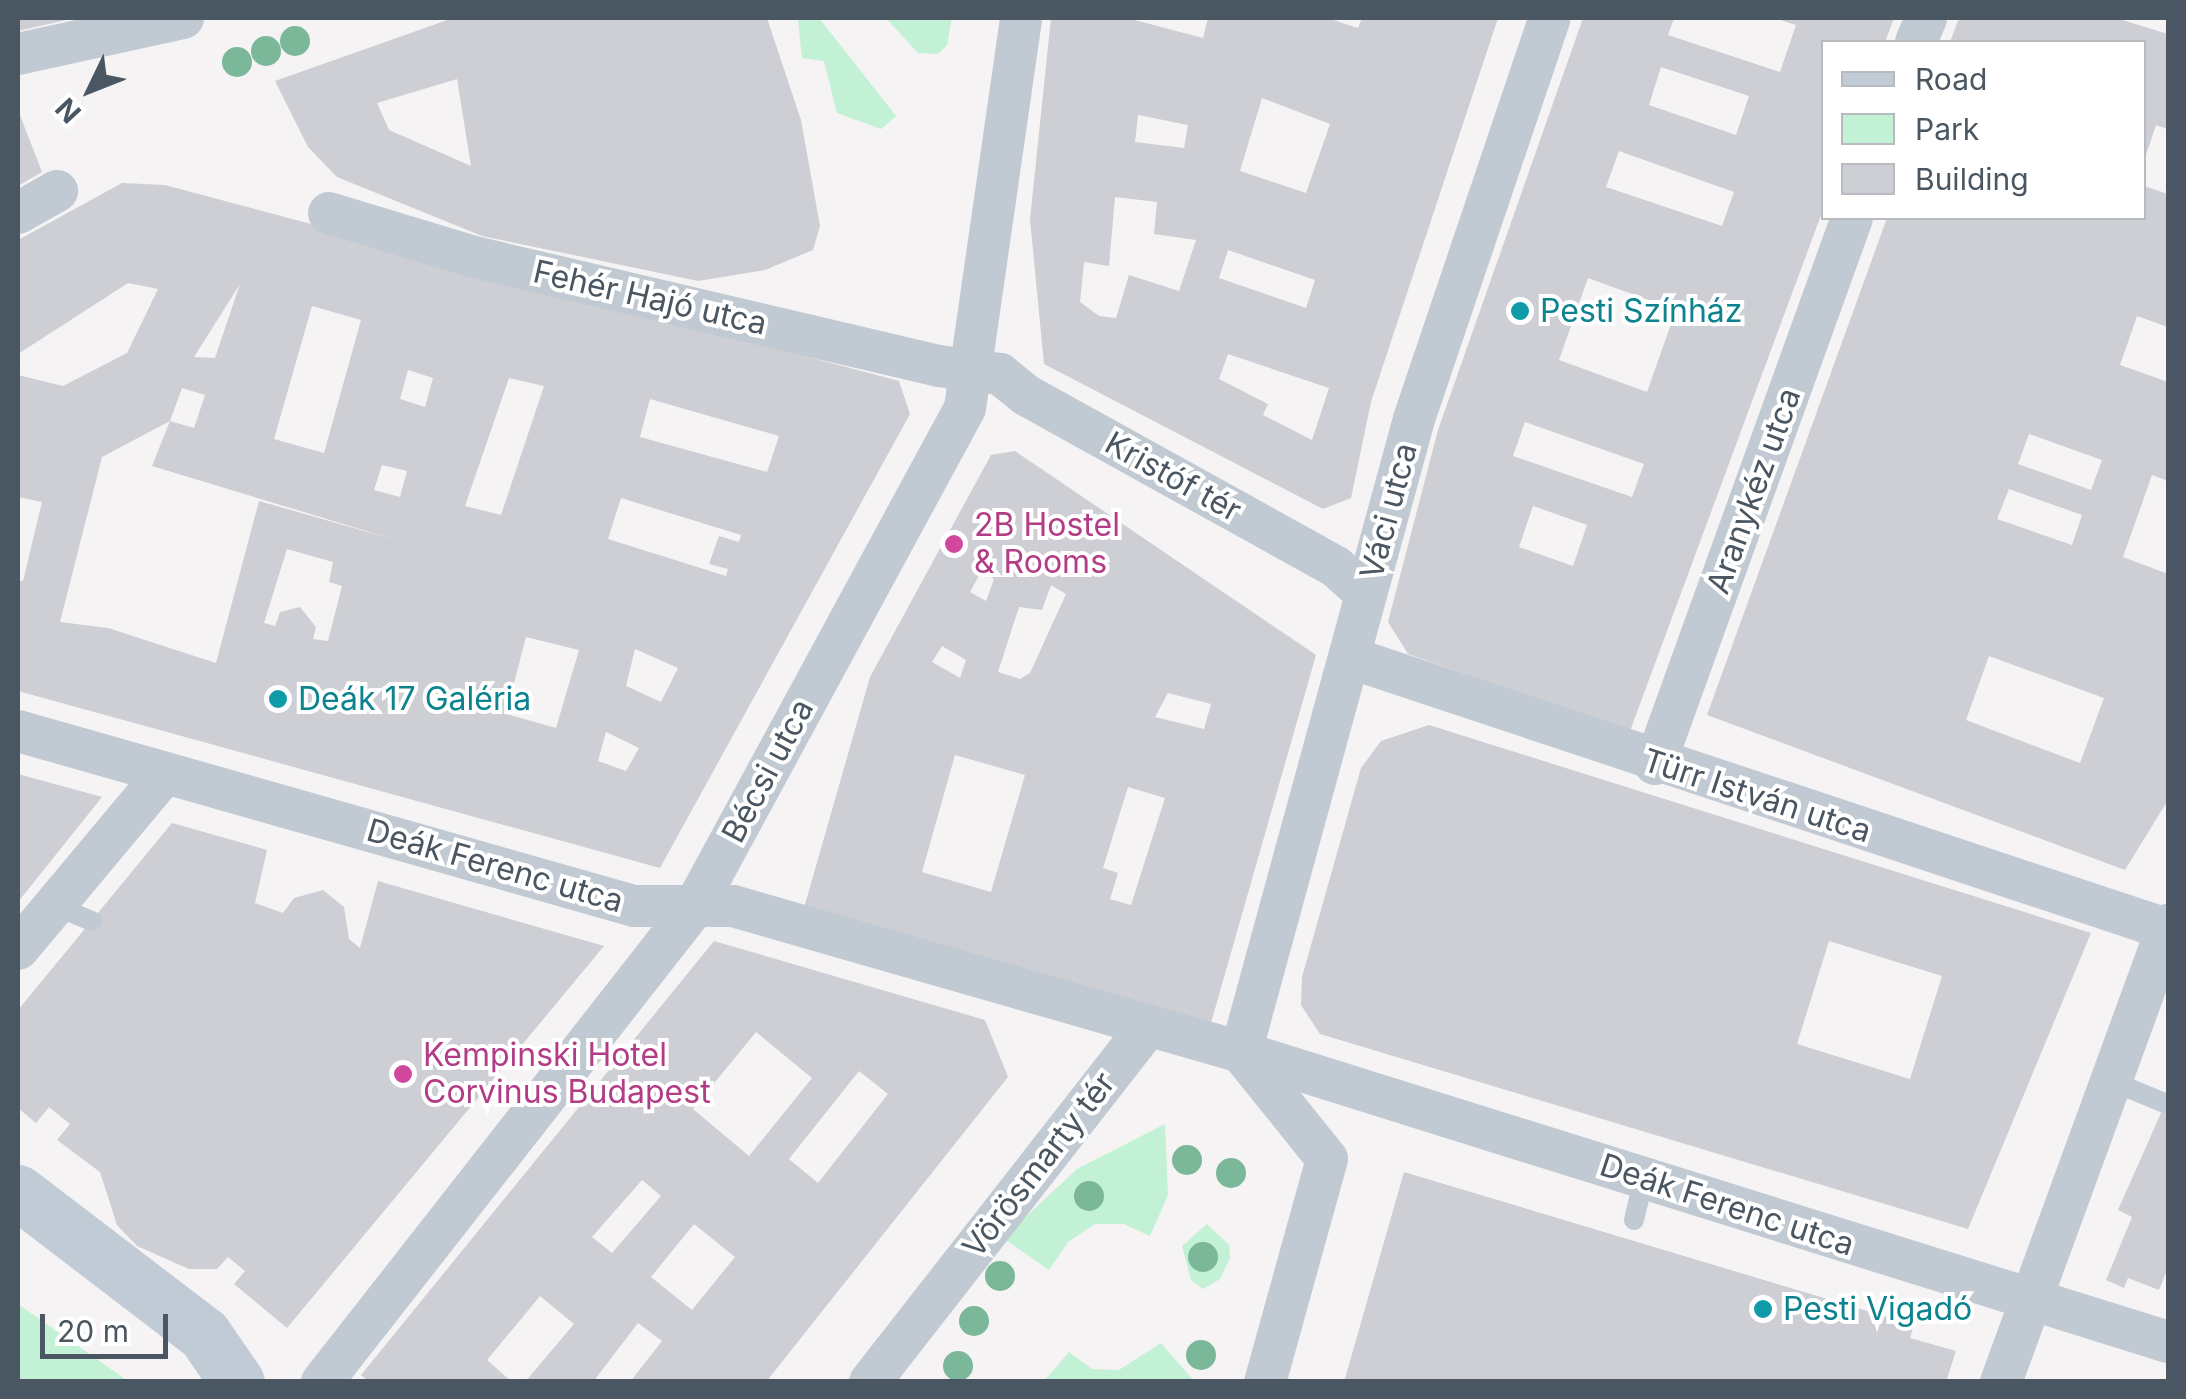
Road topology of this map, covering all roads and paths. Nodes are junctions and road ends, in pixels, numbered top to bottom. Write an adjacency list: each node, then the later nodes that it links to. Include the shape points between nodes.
1 (184, 18): 4 (street)
2 (1021, 18): 9 (street, Bécsi utca)
3 (1550, 18): 10 (street, Váci utca, via 1414,419)
4 (18, 54)
5 (57, 191): 7 (street)
6 (328, 212): 9 (street, Fehér Hajó utca, via 474,257)
7 (18, 213)
8 (1851, 220): 13 (street, Aranykéz utca)
9 (975, 371): 10 (street, Kristóf tér, via 1000,374 1043,405 1336,567); 15 (street, Bécsi utca, via 965,408)
10 (1366, 594): 11 (street, Váci utca)
11 (1350, 658): 13 (street, Türr István utca); 19 (street, Váci utca)
12 (18, 731): 14 (street, Deák Ferenc utca)
13 (1656, 764): 16 (street, Türr István utca)
14 (164, 773): 15 (street, Deák Ferenc utca, via 634,906); 17 (street, via 87,862 72,913)
15 (695, 906): 18 (street, Deák Ferenc utca, via 733,906); 30 (street, Bécsi utca)
16 (2167, 927): 20 (street)
17 (18, 949)
18 (1150, 1025): 19 (street); 31 (street, Vörösmarty tér)
19 (1248, 1032): 22 (street, Deák Ferenc utca, via 1423,1108); 32 (street, via 1327,1159)
20 (2111, 1081): 21 (lane); 25 (street)
21 (2166, 1104)
22 (1644, 1178): 24 (lane); 25 (street, Deák Ferenc utca)
23 (18, 1192): 26 (street)
24 (1634, 1220)
25 (2032, 1302): 27 (street, Deák Ferenc utca); 33 (street)
26 (204, 1334): 28 (street); 29 (street)
27 (2168, 1342)
28 (237, 1382)
29 (266, 1382)
30 (322, 1382)
31 (870, 1382)
32 (1266, 1382)
33 (2001, 1382)

